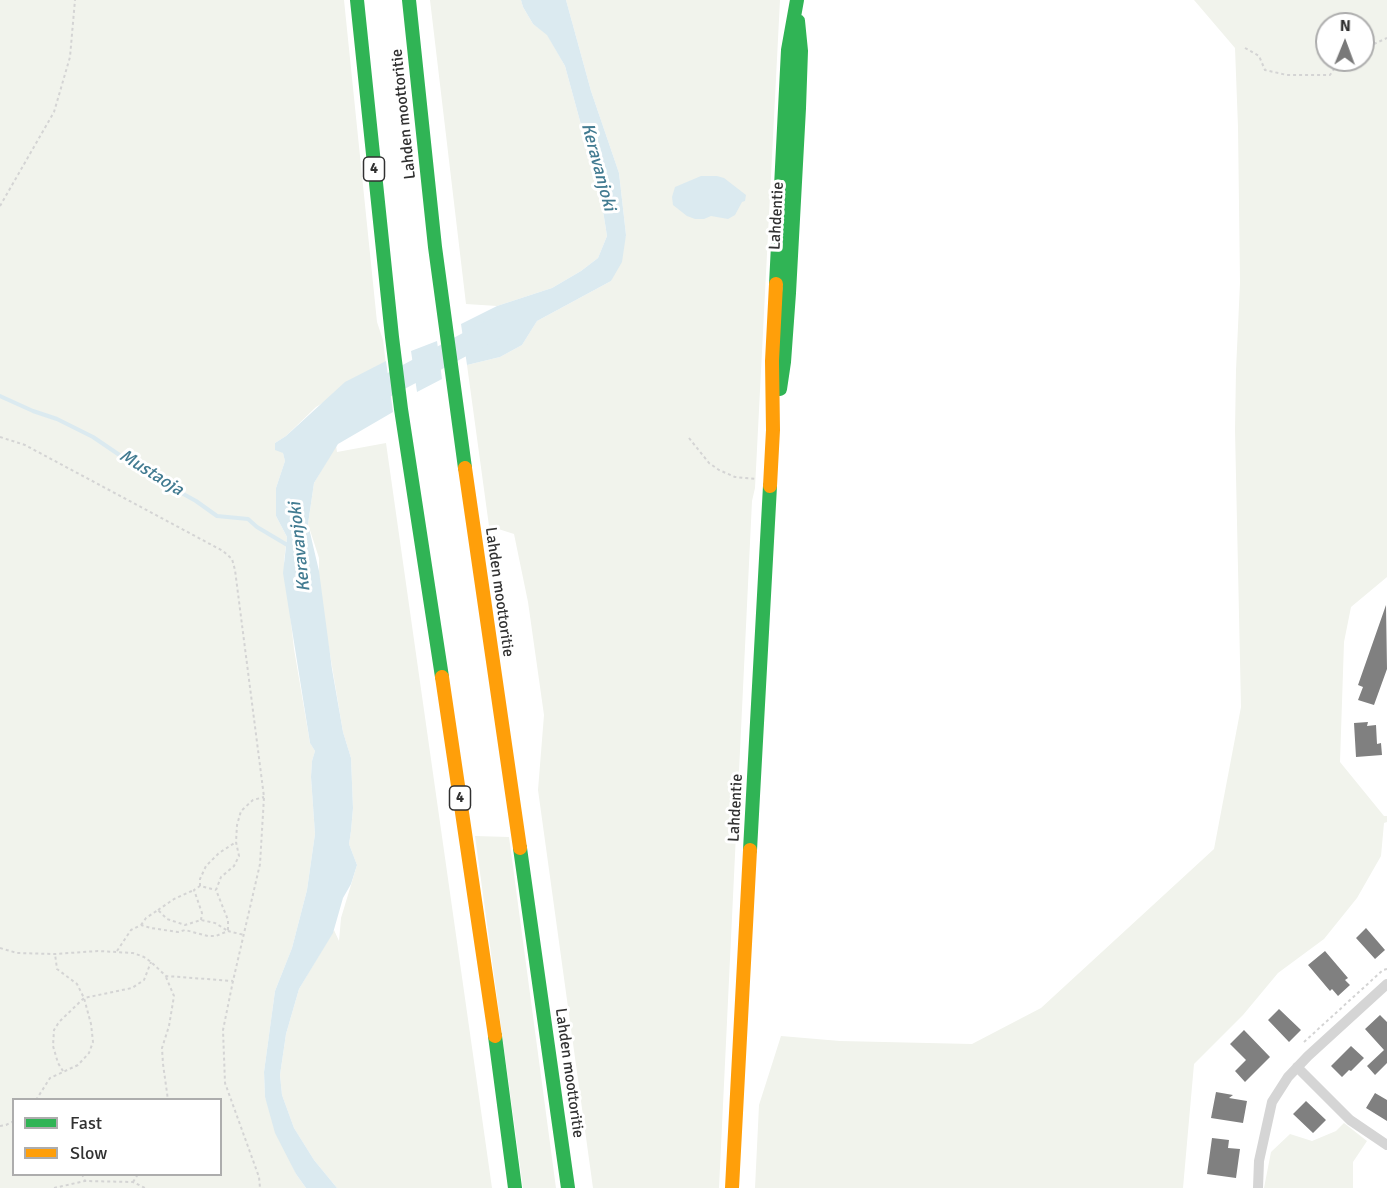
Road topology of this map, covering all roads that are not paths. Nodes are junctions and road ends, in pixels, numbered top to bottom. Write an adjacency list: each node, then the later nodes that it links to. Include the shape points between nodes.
1 (357, 0): 10 (main road, 4, via 401,409)
2 (409, 0): 11 (main road, Lahden moottoritie, via 452,381)
3 (797, 2): 4 (main road, Lahdentie, via 788,50); 5 (main road, Lahdentie, via 801,51)
4 (778, 235): 5 (street); 6 (main road, Lahdentie)
5 (792, 235): 6 (main road, Lahdentie, via 784,362)
6 (773, 430): 12 (main road, Lahdentie)
7 (1387, 984): 8 (street)
8 (1297, 1067): 9 (street, via 1350,1120); 13 (street, via 1272,1102 1259,1161)
9 (1387, 1145)
10 (514, 1188)
11 (568, 1188)
12 (732, 1188)
13 (1258, 1188)

